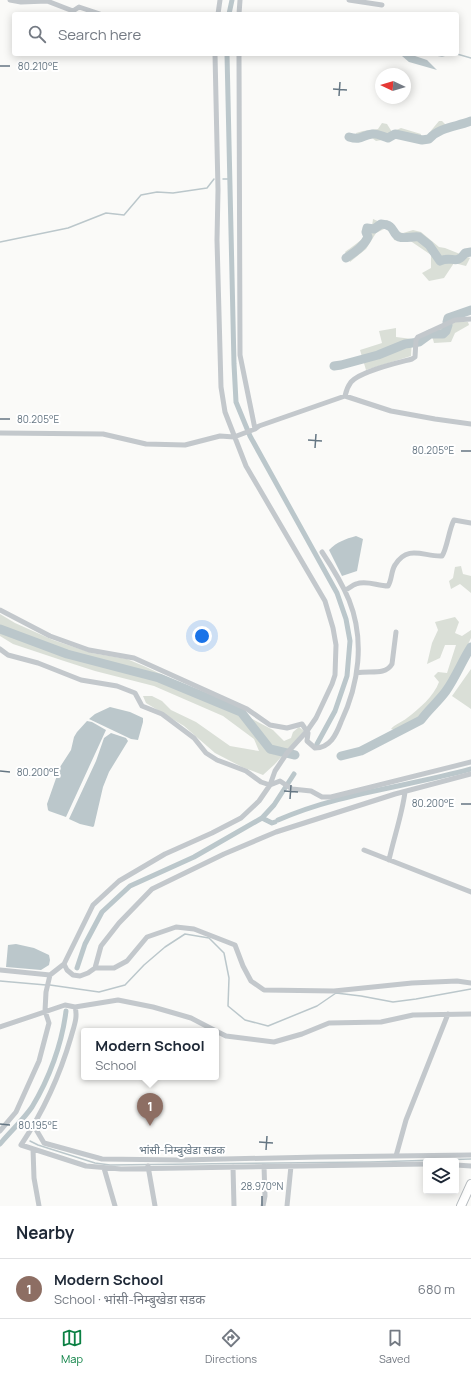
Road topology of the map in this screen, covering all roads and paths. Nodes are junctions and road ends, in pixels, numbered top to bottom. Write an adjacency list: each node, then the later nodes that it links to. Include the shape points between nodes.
1 (10, 0): 6 (street, via 47,1 73,11 79,7)
2 (220, 0): 7 (street)
3 (240, 0): 8 (street)
4 (348, 0): 5 (street)
5 (382, 5)
6 (94, 12)
7 (218, 12)
8 (239, 12)
9 (215, 56): 16 (street, via 221,386 225,412)
10 (239, 56): 14 (street, via 240,355)
11 (471, 319): 12 (street, via 455,320 418,337 415,357 355,378)
12 (345, 396): 13 (street, via 391,411); 14 (street, via 259,426)
13 (471, 424)
14 (255, 430): 16 (street)
15 (0, 433): 16 (street, via 103,434 146,444 165,445 186,444 220,436)
16 (236, 436): 24 (street, via 246,466 325,601 333,628 336,645 335,674 316,718)
17 (471, 523): 19 (street, via 454,520 442,556 413,552 407,554 394,566 388,586 369,582)
18 (322, 552): 19 (street)
19 (345, 590): 23 (street, via 356,625 359,648)
20 (0, 610): 24 (street, via 50,636 82,647 134,658 247,709 270,725 287,728 302,724)
21 (396, 632): 23 (street, via 392,664 389,668)
22 (0, 649): 27 (street, via 8,655 38,663 81,680 117,686 135,693 142,706 162,714 194,738 206,753 217,760 246,770 261,782)
23 (357, 673): 24 (street, via 348,707 332,740 322,748 315,748 307,741)
24 (307, 731): 27 (street, via 286,753)
25 (471, 762): 27 (street, via 331,797 290,788 280,781)
26 (471, 774): 28 (street)
27 (270, 785): 32 (street, via 259,801 241,818 165,854 120,881 93,905)
28 (405, 792): 30 (street); 33 (street, via 276,832 152,889 101,946)
29 (364, 850): 30 (street)
30 (389, 860): 31 (street)
31 (471, 892)
32 (64, 964): 33 (street, via 73,975 80,976); 35 (street)
33 (95, 968): 36 (street, via 114,968 127,961 147,937 176,927 194,930 235,945 242,966 251,981 264,990 334,991 412,983)
34 (0, 970): 35 (street)
35 (50, 975): 38 (street)
36 (471, 983)
37 (75, 1007): 38 (street, via 66,1005); 42 (street, via 118,1000 191,1018); 44 (street, via 77,1015 66,1053 56,1081)
38 (45, 1011): 41 (street); 45 (street, via 49,1023 39,1061 16,1112)
39 (448, 1014): 40 (street); 43 (street, via 413,1015 381,1022 329,1023 274,1042 226,1036); 48 (street, via 406,1120)
40 (471, 1014)
41 (0, 1027)
42 (210, 1028)
43 (219, 1032)
44 (34, 1126): 46 (street, via 21,1145); 49 (street, भांसी-निम्बुखेडा सडक, via 44,1143 102,1159)
45 (0, 1131)
46 (33, 1149): 57 (street, via 86,1166); 59 (street, via 34,1178)
47 (471, 1155): 48 (street, भांसी-निम्बुखेडा सडक)
48 (396, 1156): 49 (street, भांसी-निम्बुखेडा सडक)
49 (148, 1160): 55 (street)
50 (423, 1164): 53 (street)
51 (459, 1165): 54 (street)
52 (264, 1166): 53 (street); 56 (street); 63 (street)
53 (290, 1166): 64 (street)
54 (471, 1166)
55 (148, 1167): 56 (street); 57 (street); 61 (street)
56 (233, 1167): 62 (street)
57 (104, 1168): 60 (street)
58 (471, 1184): 65 (main road)
59 (39, 1206)
60 (115, 1206)
61 (155, 1206)
62 (234, 1206)
63 (263, 1206)
64 (286, 1206)
65 (461, 1206)

